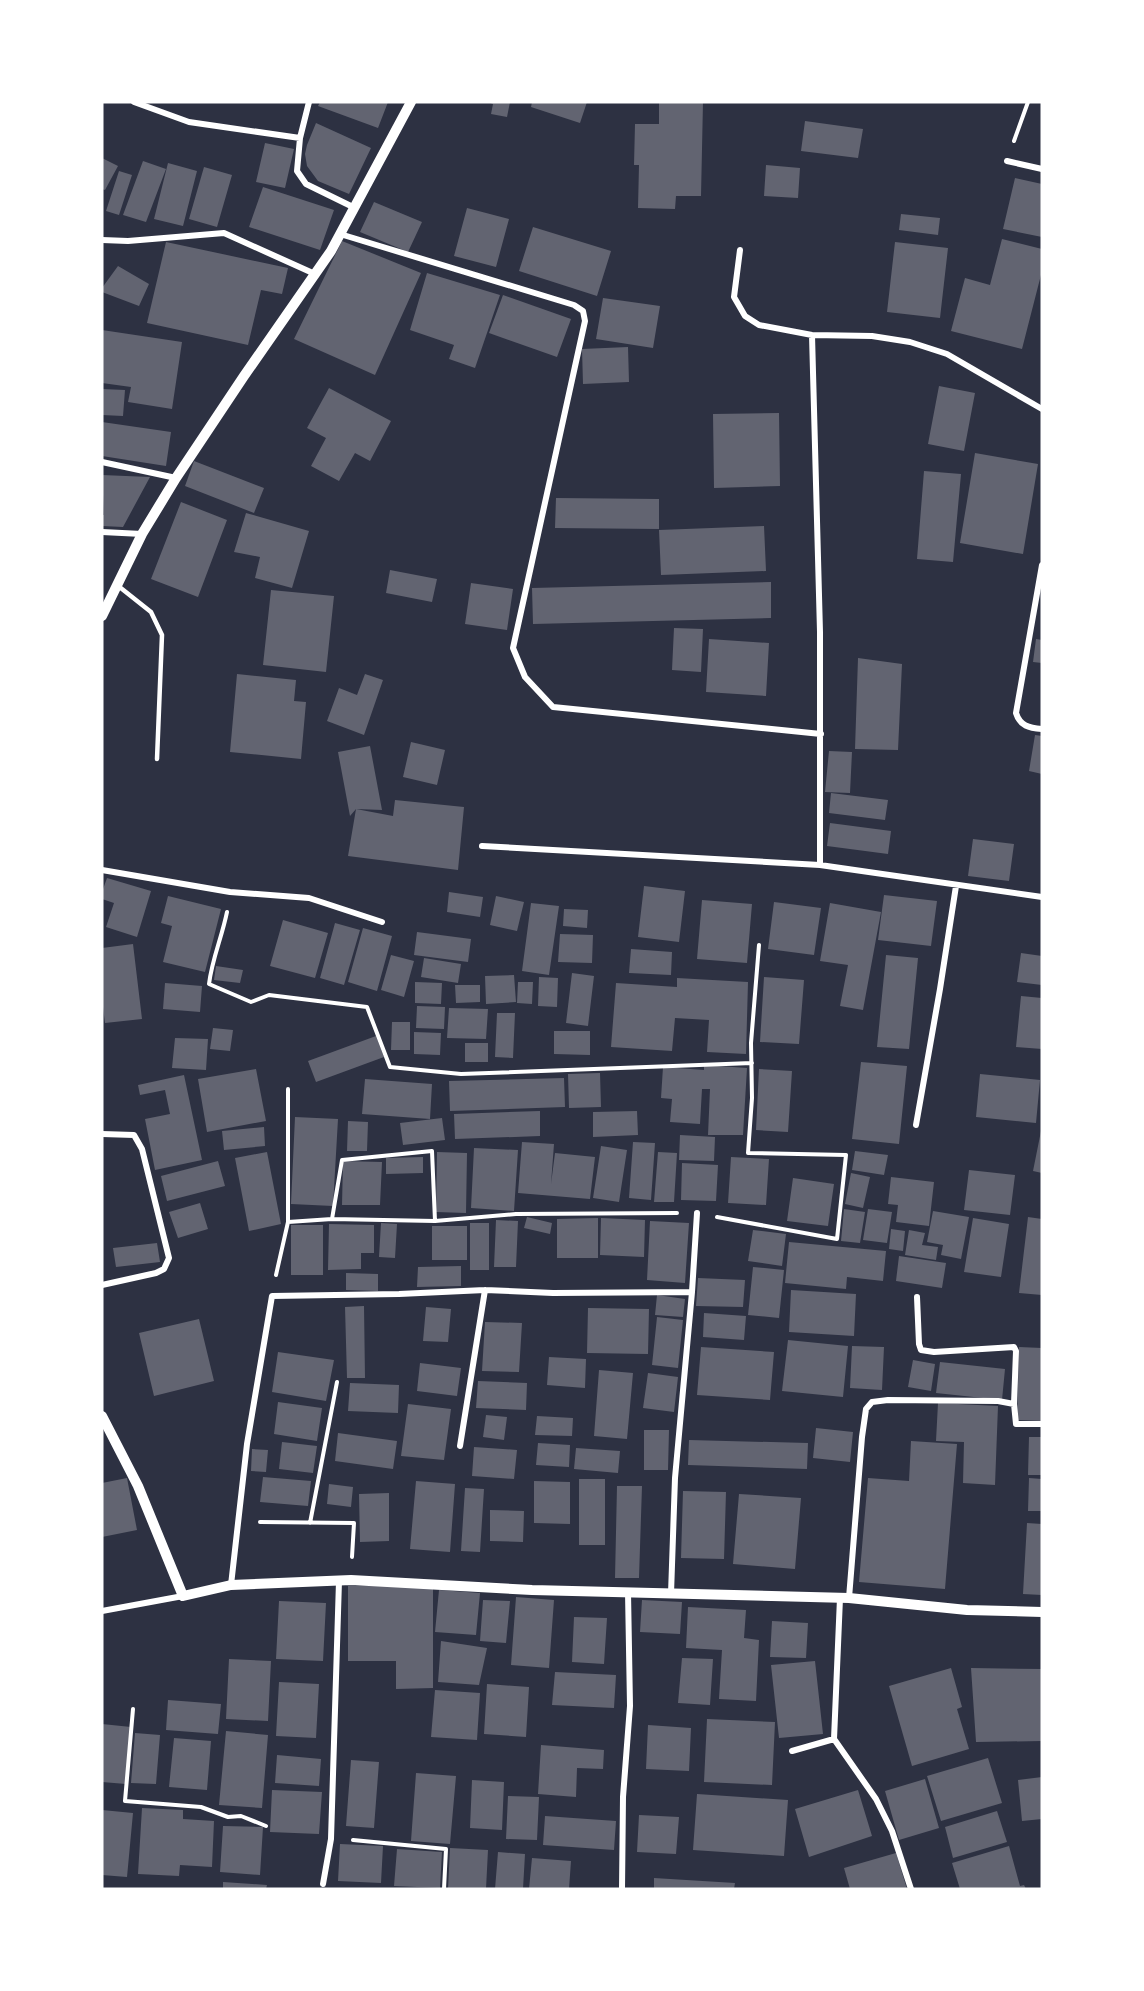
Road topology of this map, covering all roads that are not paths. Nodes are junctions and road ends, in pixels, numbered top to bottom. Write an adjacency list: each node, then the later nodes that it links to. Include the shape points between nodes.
1 (134, 102): 4 (street, via 189,122)
2 (309, 102): 4 (street)
3 (411, 102): 7 (street)
4 (300, 138): 7 (street, via 297,171 306,184)
5 (1007, 161): 6 (street)
6 (1042, 169)
7 (355, 208): 8 (street)
8 (340, 234): 11 (street); 22 (street, via 574,305 583,311 585,321 513,648 525,677 553,707)
9 (102, 240): 11 (street, via 224,233)
10 (740, 250): 12 (street, via 734,297 745,316 759,326)
11 (315, 274): 15 (street)
12 (812, 335): 13 (street, via 872,336 910,342 947,354); 22 (street)
13 (1042, 409)
14 (102, 462): 15 (street)
15 (176, 478): 17 (street)
16 (102, 532): 17 (street)
17 (142, 534): 19 (street)
18 (1042, 565): 21 (street, via 1016,713 1025,726)
19 (117, 585): 20 (street); 23 (lane, via 151,612 162,635)
20 (102, 616)
21 (1042, 729)
22 (821, 734): 25 (street)
23 (157, 759)
24 (482, 846): 25 (street)
25 (820, 865): 27 (street)
26 (102, 870): 29 (street, via 230,892 309,898)
27 (956, 886): 28 (street); 30 (street)
28 (1042, 897)
29 (382, 922)
30 (916, 1125)
31 (102, 1134): 33 (street, via 134,1135 142,1149 169,1258 164,1269 156,1273)
32 (697, 1214): 35 (street)
33 (102, 1285)
34 (485, 1290): 35 (street); 40 (street); 42 (street, via 272,1296 247,1444)
35 (692, 1292): 44 (street, via 675,1478)
36 (917, 1297): 37 (street, via 921,1350 1014,1347)
37 (1014, 1404): 39 (street, via 1016,1424); 46 (street, via 872,1402 866,1409 862,1437)
38 (102, 1416): 45 (street, via 138,1486)
39 (1042, 1424)
40 (460, 1446)
41 (345, 1580): 42 (street); 43 (street); 51 (street, via 331,1839)
42 (231, 1585): 45 (street)
43 (628, 1592): 44 (street); 52 (street, via 630,1706 623,1797)
44 (671, 1593): 46 (street)
45 (183, 1596): 47 (street)
46 (844, 1598): 48 (street, via 967,1610); 49 (street)
47 (102, 1611)
48 (1042, 1612)
49 (834, 1739): 50 (street); 53 (street, via 876,1799 892,1831)
50 (792, 1751)
51 (323, 1884)
52 (622, 1889)
53 (911, 1889)

